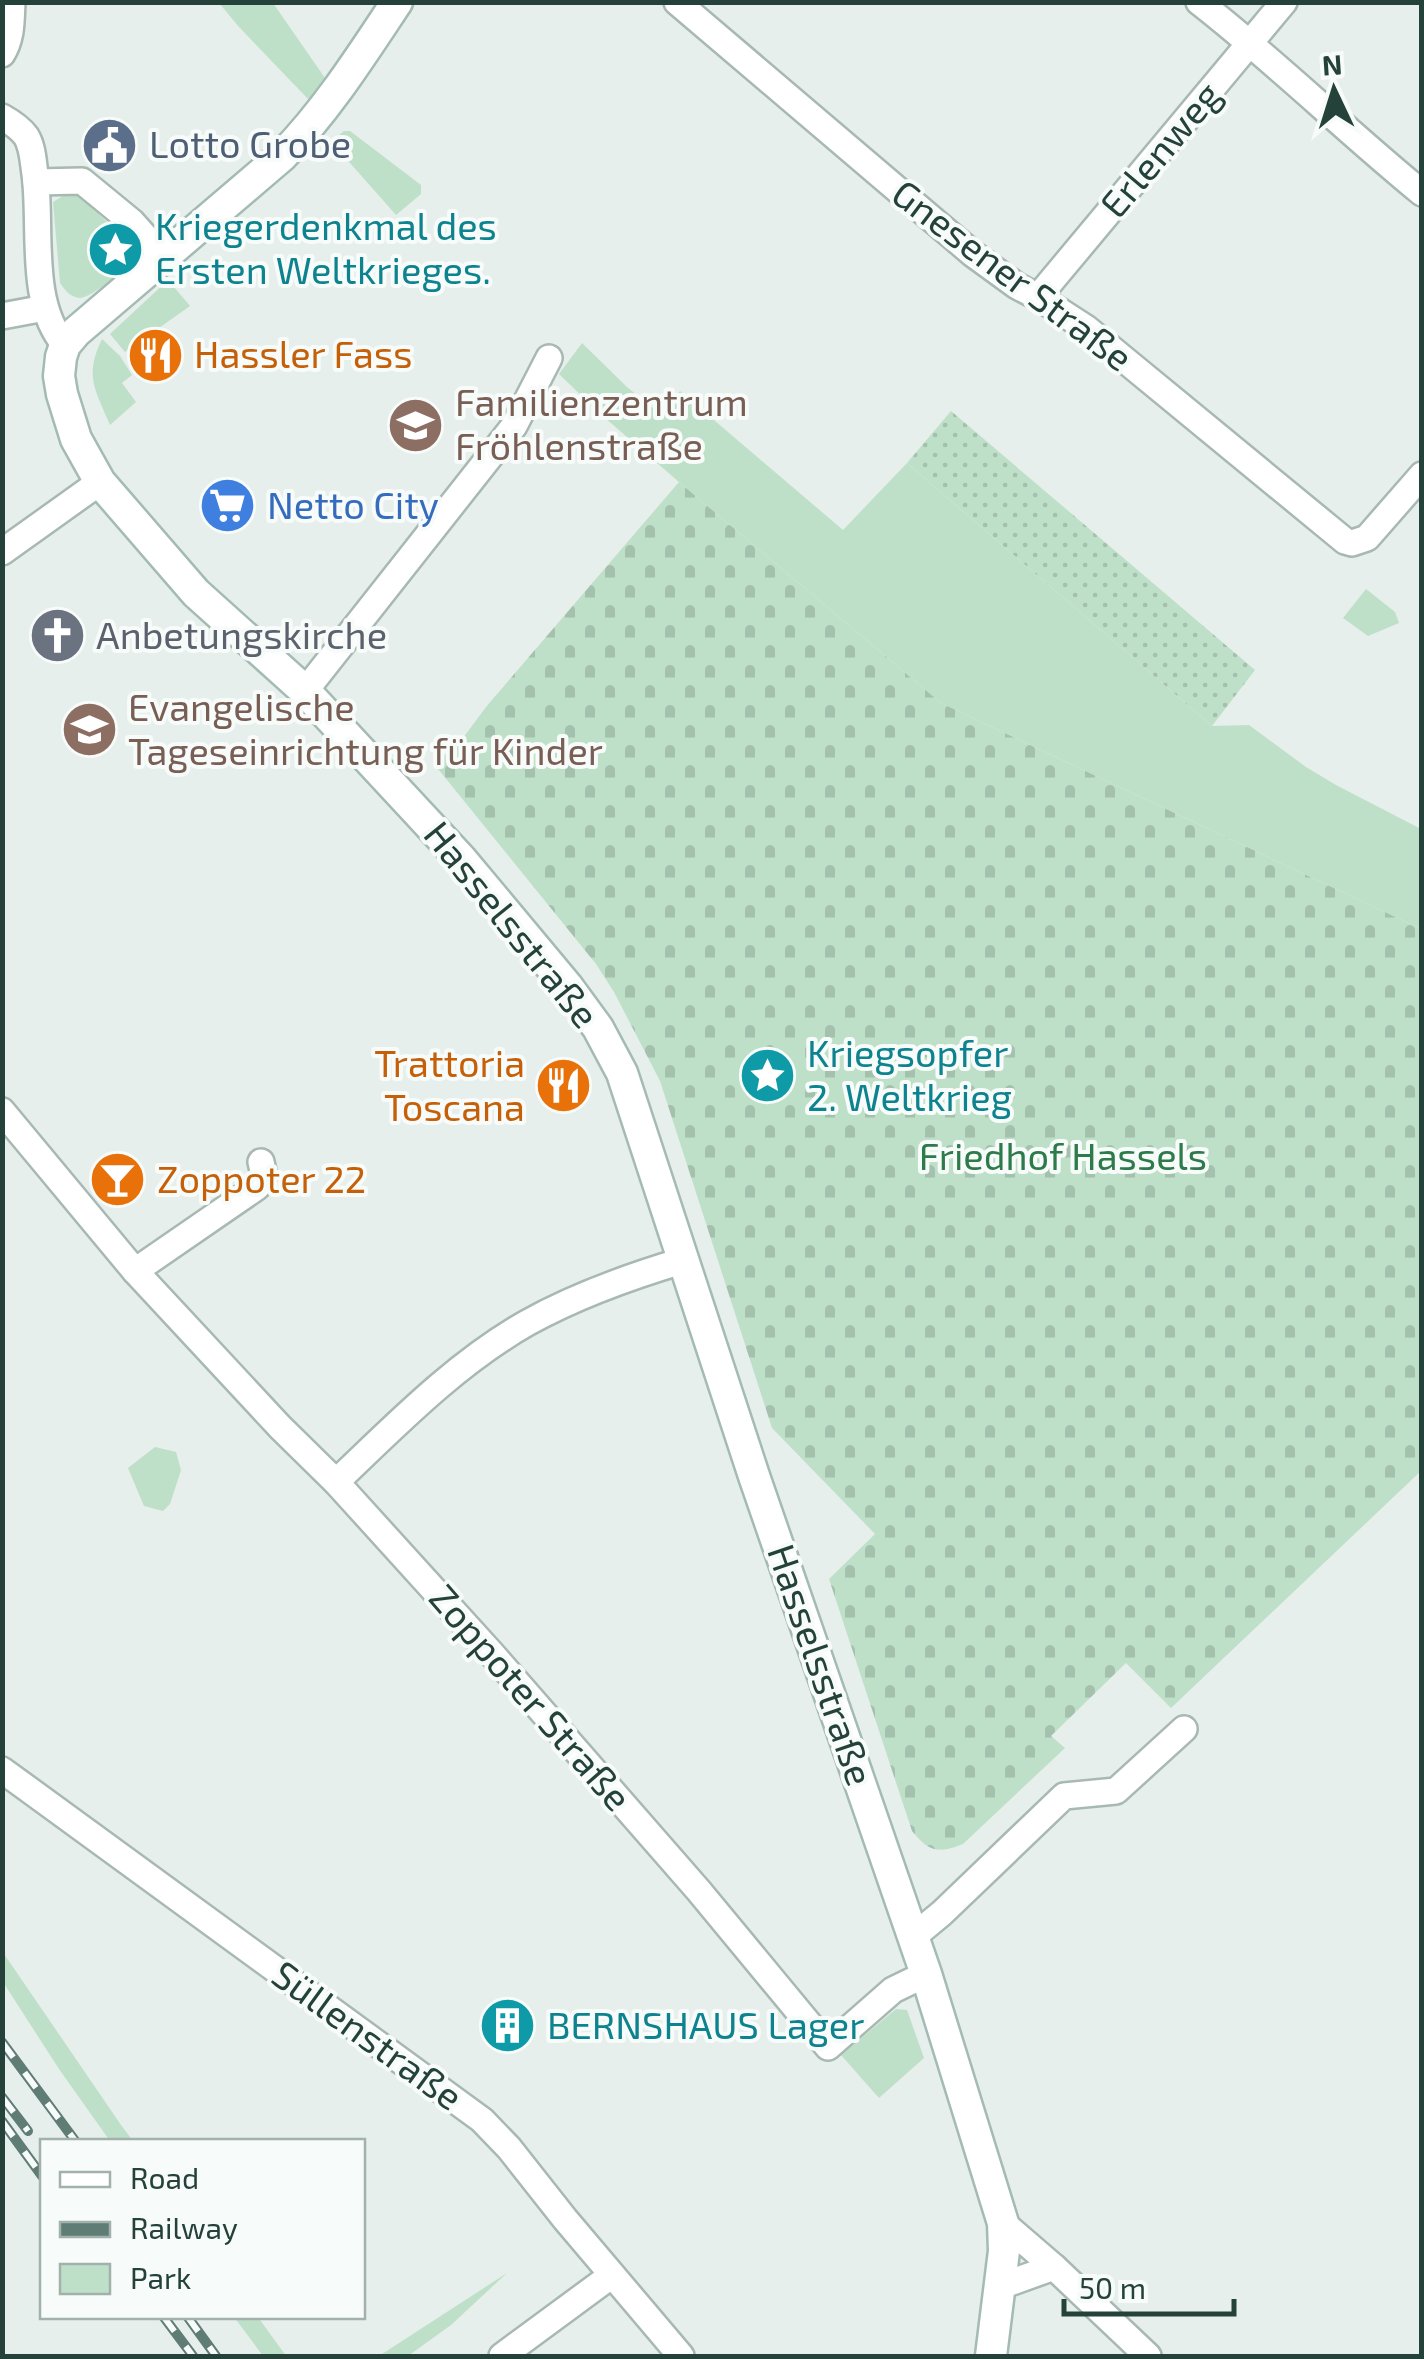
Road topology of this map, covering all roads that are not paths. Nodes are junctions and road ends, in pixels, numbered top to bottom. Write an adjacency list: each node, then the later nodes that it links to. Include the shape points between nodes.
1 (12, 2): 7 (street)
2 (397, 2): 11 (street, via 309,128)
3 (676, 2): 12 (street, Gnesener Straße, via 973,254)
4 (1199, 2): 6 (street)
5 (1284, 2): 6 (street, Erlenweg)
6 (1250, 42): 10 (street); 12 (street, Erlenweg)
7 (2, 54)
8 (2, 117): 9 (street, via 30,144)
9 (36, 182): 11 (street, via 82,181); 13 (street)
10 (1422, 193)
11 (164, 258): 15 (street)
12 (1038, 297): 17 (street, Gnesener Straße, via 1086,328 1339,536 1352,542 1368,538)
13 (45, 308): 14 (street); 15 (street)
14 (2, 316)
15 (65, 345): 18 (street, Hasselsstraße, via 62,394)
16 (550, 358): 20 (street, via 514,426)
17 (1422, 475)
18 (100, 482): 19 (street); 20 (street, Hasselsstraße, via 196,593)
19 (2, 552)
20 (305, 690): 23 (street, Hasselsstraße, via 462,860 598,1028 622,1072)
21 (2, 1111): 24 (street, Zoppoter Straße)
22 (261, 1162): 24 (street, via 264,1175 257,1187)
23 (685, 1260): 25 (street, via 583,1295 525,1324 419,1403); 28 (street, Hasselsstraße)
24 (135, 1271): 25 (street, Zoppoter Straße)
25 (336, 1482): 29 (street, Zoppoter Straße, via 699,1891 828,2047 892,1990)
26 (1184, 1729): 28 (street, via 1116,1791 1064,1796)
27 (2, 1770): 32 (street, Süllenstraße, via 482,2120)
28 (913, 1937): 29 (street, Hasselsstraße)
29 (926, 1974): 30 (street, Hasselsstraße)
30 (1003, 2223): 31 (street); 33 (street, Hasselsstraße)
31 (1054, 2267): 33 (street); 37 (street)
32 (612, 2275): 34 (street); 35 (street, Süllenstraße)
33 (1000, 2286): 36 (street, Hasselsstraße)
34 (502, 2356)
35 (682, 2356)
36 (991, 2356)
37 (1148, 2356)

